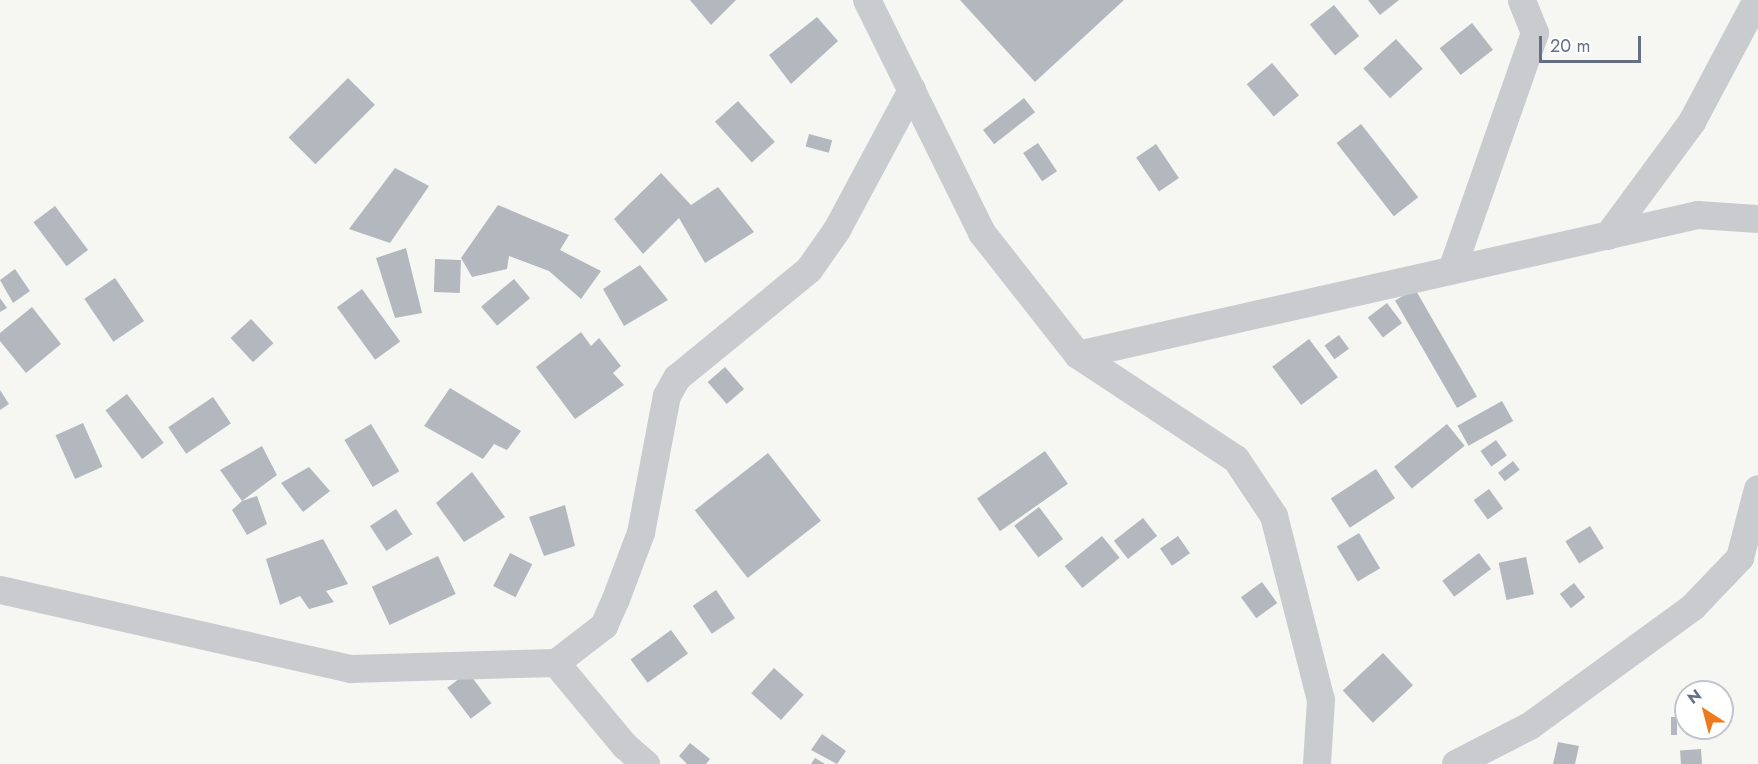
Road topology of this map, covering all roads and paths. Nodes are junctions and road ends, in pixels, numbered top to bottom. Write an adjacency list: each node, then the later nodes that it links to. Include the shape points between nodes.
1 (867, 0): 4 (street)
2 (1522, 0): 7 (street, via 1534,33)
3 (1757, 0): 6 (street, via 1692,122)
4 (912, 90): 8 (street, via 982,233); 11 (street, via 837,230 809,270 677,378 668,396 640,533 616,599 604,626)
5 (1758, 219): 6 (street, via 1698,215)
6 (1608, 236): 7 (street)
7 (1452, 270): 8 (street)
8 (1078, 355): 13 (street, via 1236,459 1274,516 1321,700)
9 (1758, 489): 14 (street, via 1740,558 1693,607 1530,726)
10 (0, 591): 11 (street, via 351,669)
11 (556, 663): 12 (street, via 625,746)
12 (646, 764)
13 (1317, 764)
14 (1456, 764)

